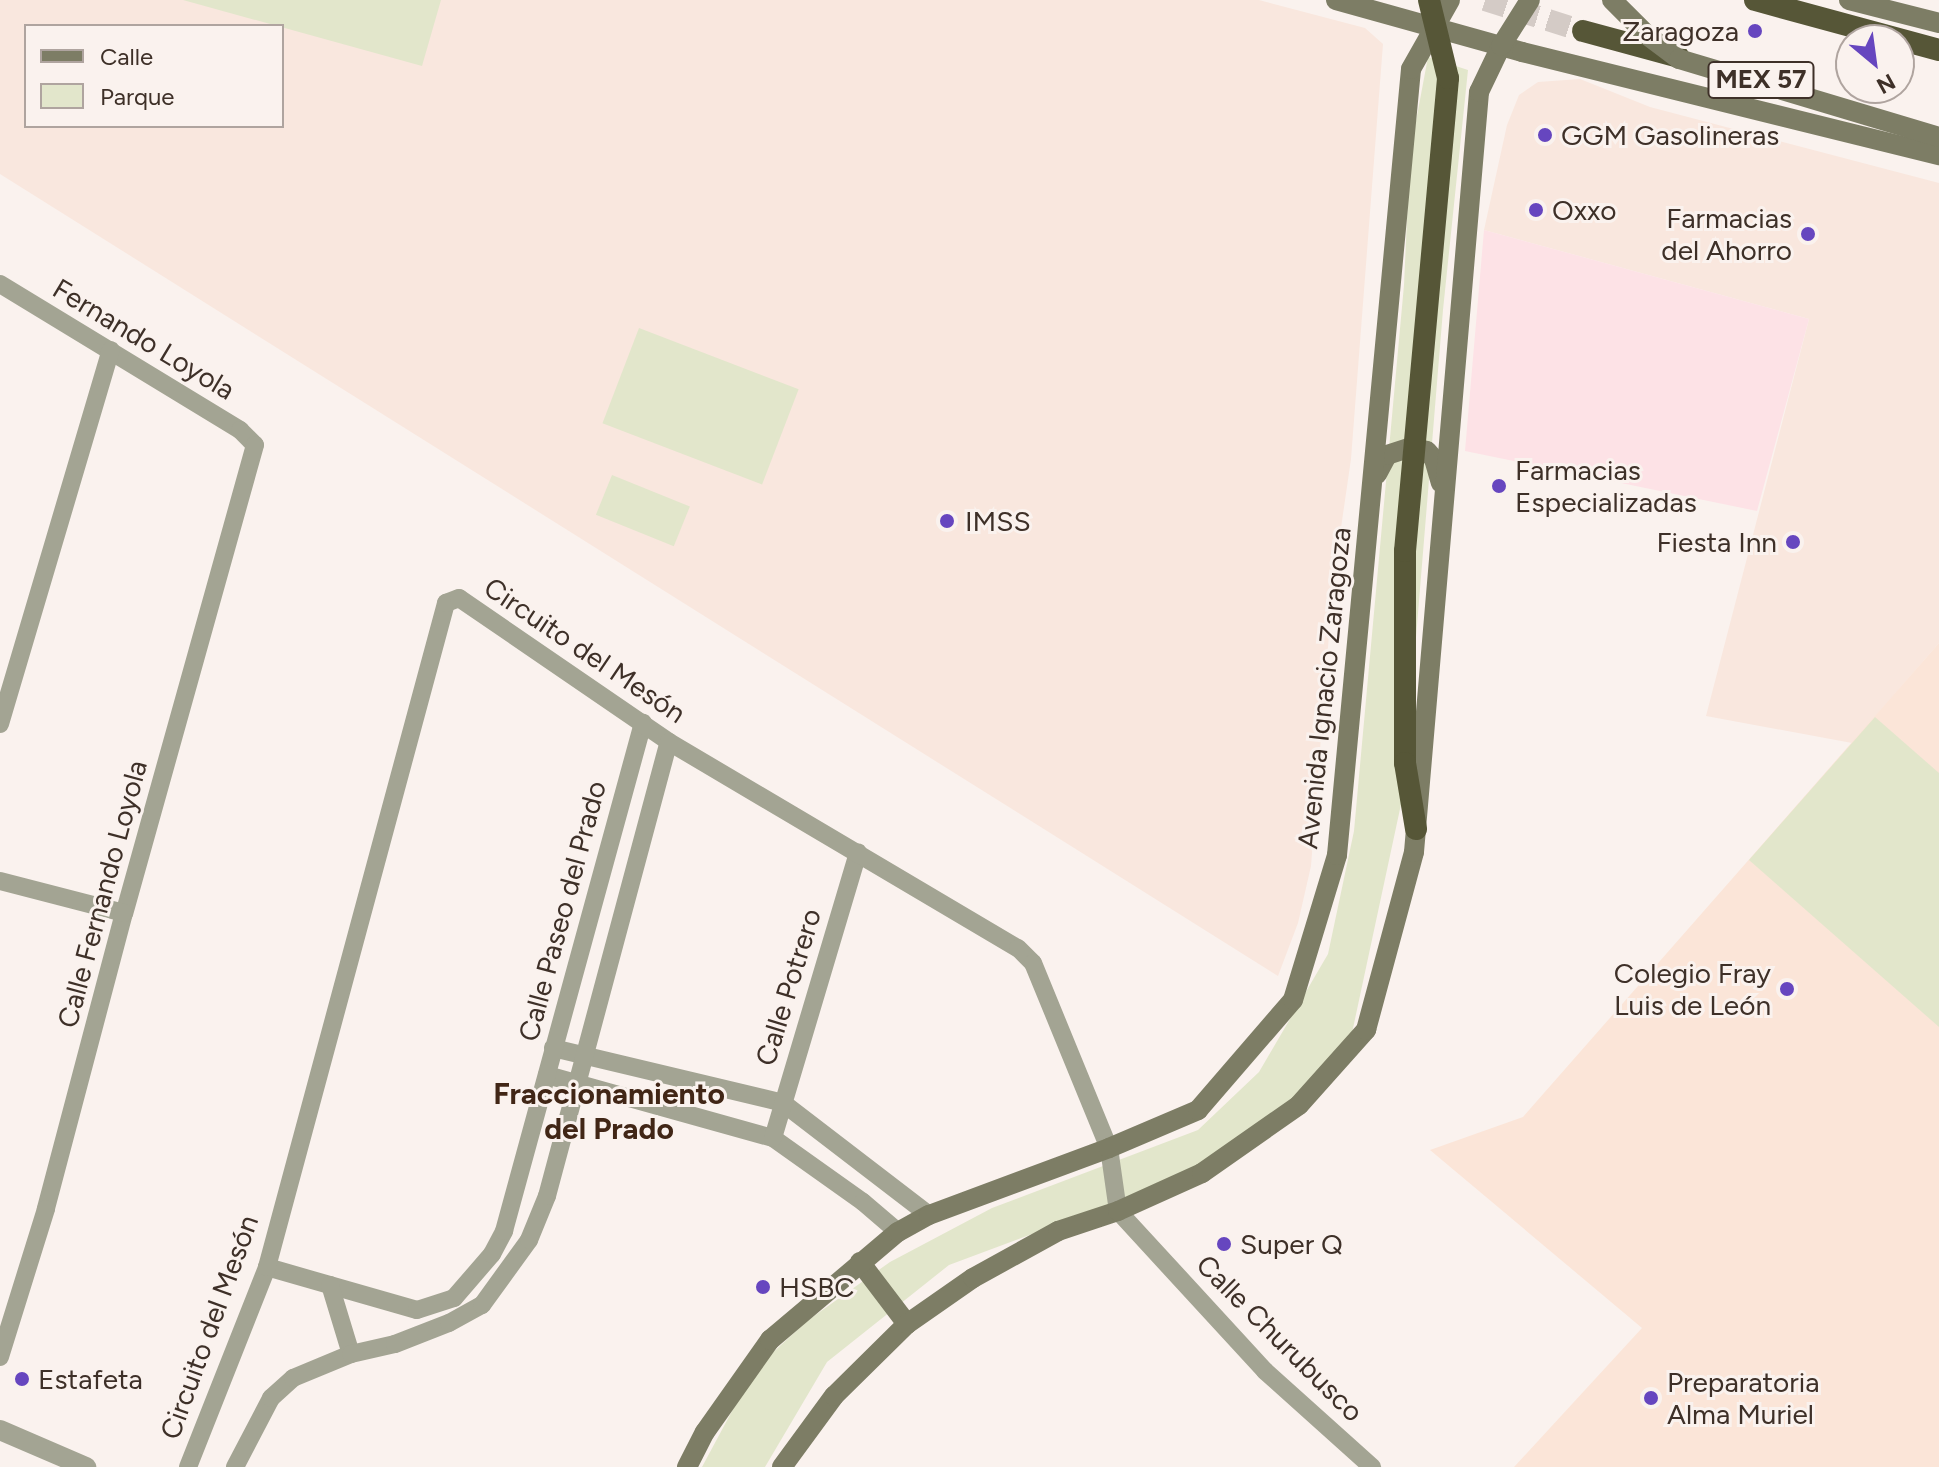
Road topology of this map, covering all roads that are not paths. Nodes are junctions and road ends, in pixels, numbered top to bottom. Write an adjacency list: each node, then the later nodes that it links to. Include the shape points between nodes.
1 (1336, 0): 9 (main road)
2 (1429, 0): 24 (highway, bridge, via 1448,78 1405,551 1405,763)
3 (1450, 0): 9 (main road, Avenida Ignacio Zaragoza)
4 (1530, 0): 11 (main road)
5 (1612, 0): 14 (main road, bridge, via 1679,59)
6 (1755, 0): 12 (highway, MEX 57)
7 (1849, 0): 8 (main road)
8 (1939, 23)
9 (1433, 27): 11 (main road); 20 (main road, Avenida Ignacio Zaragoza, via 1411,69)
10 (1583, 31): 13 (highway, MEX 57)
11 (1501, 46): 15 (main road); 19 (main road, via 1479,92)
12 (1939, 50)
13 (1939, 128)
14 (1939, 137)
15 (1939, 155)
16 (0, 284): 17 (street, Fernando Loyola)
17 (111, 350): 18 (street, Fernando Loyola, via 240,430); 22 (street)
18 (255, 445): 27 (street, Calle Fernando Loyola)
19 (1442, 490): 20 (main road, via 1427,451 1404,447 1381,464); 24 (main road)
20 (1371, 505): 34 (main road, Avenida Ignacio Zaragoza, via 1337,855 1293,1000 1198,1110)
21 (643, 723): 23 (street, Circuito del Mesón); 28 (street, Calle Paseo del Prado); 39 (street, Circuito del Mesón, via 459,598 446,603)
22 (0, 724)
23 (669, 742): 25 (street, Circuito del Mesón); 29 (street, Calle Paseo del Prado)
24 (1416, 829): 35 (main road, via 1366,1030 1284,1118 1202,1173)
25 (858, 852): 32 (street, Calle Potrero); 34 (street, Circuito del Mesón, via 1018,948 1033,963)
26 (0, 881): 27 (street)
27 (124, 913): 43 (street, Calle Fernando Loyola, via 46,1209)
28 (553, 1048): 29 (street); 30 (street, Calle Paseo del Prado)
29 (582, 1054): 31 (street, Calle Paseo del Prado); 32 (street)
30 (547, 1075): 31 (street); 40 (street, Calle Paseo del Prado, via 504,1231 475,1278 454,1298 417,1310)
31 (576, 1085): 33 (street); 42 (street, Calle Paseo del Prado, via 541,1216 482,1305 395,1344)
32 (783, 1103): 33 (street, Calle Potrero); 36 (street)
33 (773, 1138): 37 (street)
34 (1109, 1148): 35 (street, Circuito del Mesón); 36 (main road, Avenida Ignacio Zaragoza)
35 (1118, 1211): 41 (main road, via 1058,1231 973,1278); 50 (street, Calle Churubusco, via 1265,1371)
36 (929, 1215): 37 (main road, Avenida Ignacio Zaragoza)
37 (898, 1232): 38 (main road, Avenida Ignacio Zaragoza)
38 (860, 1262): 41 (main road); 48 (main road, Avenida Ignacio Zaragoza, via 770,1340 705,1432)
39 (267, 1267): 40 (street, Calle Paseo del Prado); 46 (street, Circuito del Mesón)
40 (330, 1285): 42 (street)
41 (907, 1324): 49 (main road, via 834,1396)
42 (351, 1354): 47 (street, Calle Paseo del Prado, via 293,1378 271,1398)
43 (0, 1357)
44 (0, 1430): 45 (street)
45 (86, 1467)
46 (188, 1467)
47 (235, 1467)
48 (687, 1467)
49 (782, 1467)
50 (1372, 1467)

